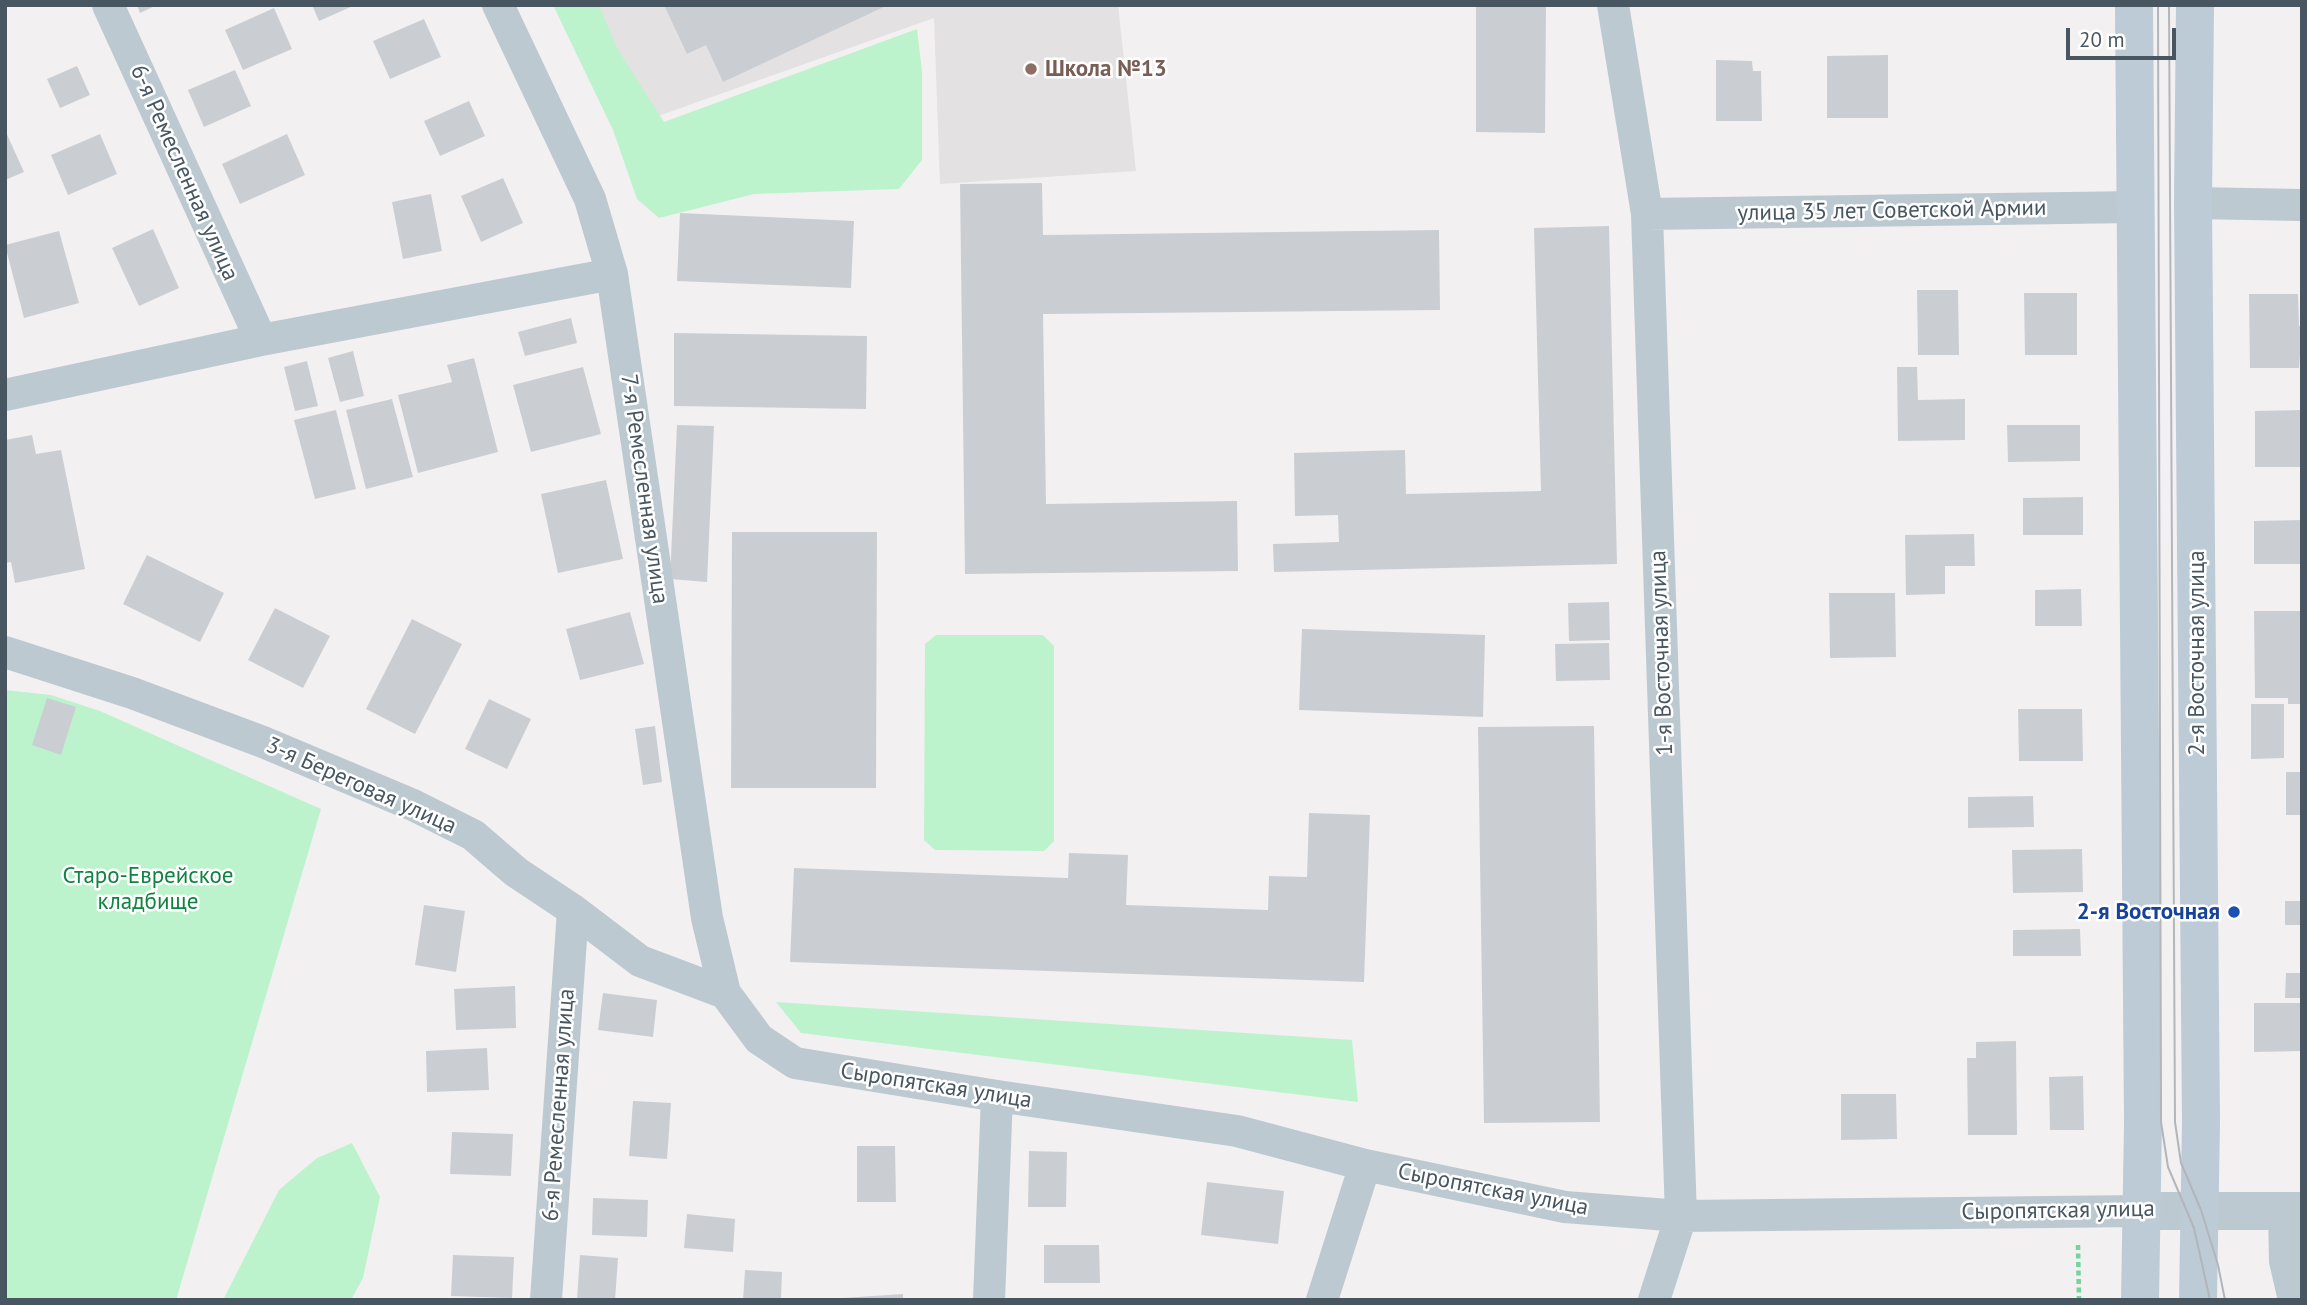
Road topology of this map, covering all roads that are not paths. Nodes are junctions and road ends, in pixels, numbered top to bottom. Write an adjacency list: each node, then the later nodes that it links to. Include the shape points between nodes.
1 (108, 5): 11 (street, 6-я Ремесленная улица)
2 (498, 5): 10 (street, 7-я Ремесленная улица, via 590,199)
3 (1614, 5): 9 (street, 1-я Восточная улица)
4 (2134, 5): 8 (main road)
5 (2195, 5): 6 (main road, 2-я Восточная улица)
6 (2193, 203): 7 (street); 18 (main road, 2-я Восточная улица)
7 (2302, 205)
8 (2136, 207): 9 (street, улица 35 лет Советской Армии); 19 (main road)
9 (1647, 214): 21 (street, 1-я Восточная улица)
10 (612, 274): 11 (street); 15 (street, 7-я Ремесленная улица, via 707,918)
11 (261, 340): 12 (street)
12 (5, 395)
13 (5, 652): 14 (street, 3-я Береговая улица, via 263,742 413,805 473,835 516,872)
14 (573, 910): 15 (street, 3-я Береговая улица, via 640,961); 22 (street, 6-я Ремесленная улица)
15 (725, 993): 16 (street, Сыропятская улица, via 759,1038 795,1063)
16 (997, 1096): 17 (street, Сыропятская улица, via 1237,1131); 23 (street)
17 (1365, 1165): 21 (street, Сыропятская улица, via 1565,1207); 24 (street)
18 (2201, 1210): 19 (street, Сыропятская улица); 20 (street, Сыропятская улица); 27 (main road, 2-я Восточная улица)
19 (2141, 1211): 21 (street, Сыропятская улица); 26 (main road)
20 (2293, 1211): 28 (street, via 2285,1261)
21 (1681, 1216): 25 (street, 1-я Восточная улица)
22 (546, 1300)
23 (989, 1300)
24 (1322, 1300)
25 (1654, 1300)
26 (2140, 1300)
27 (2198, 1300)
28 (2294, 1300)

